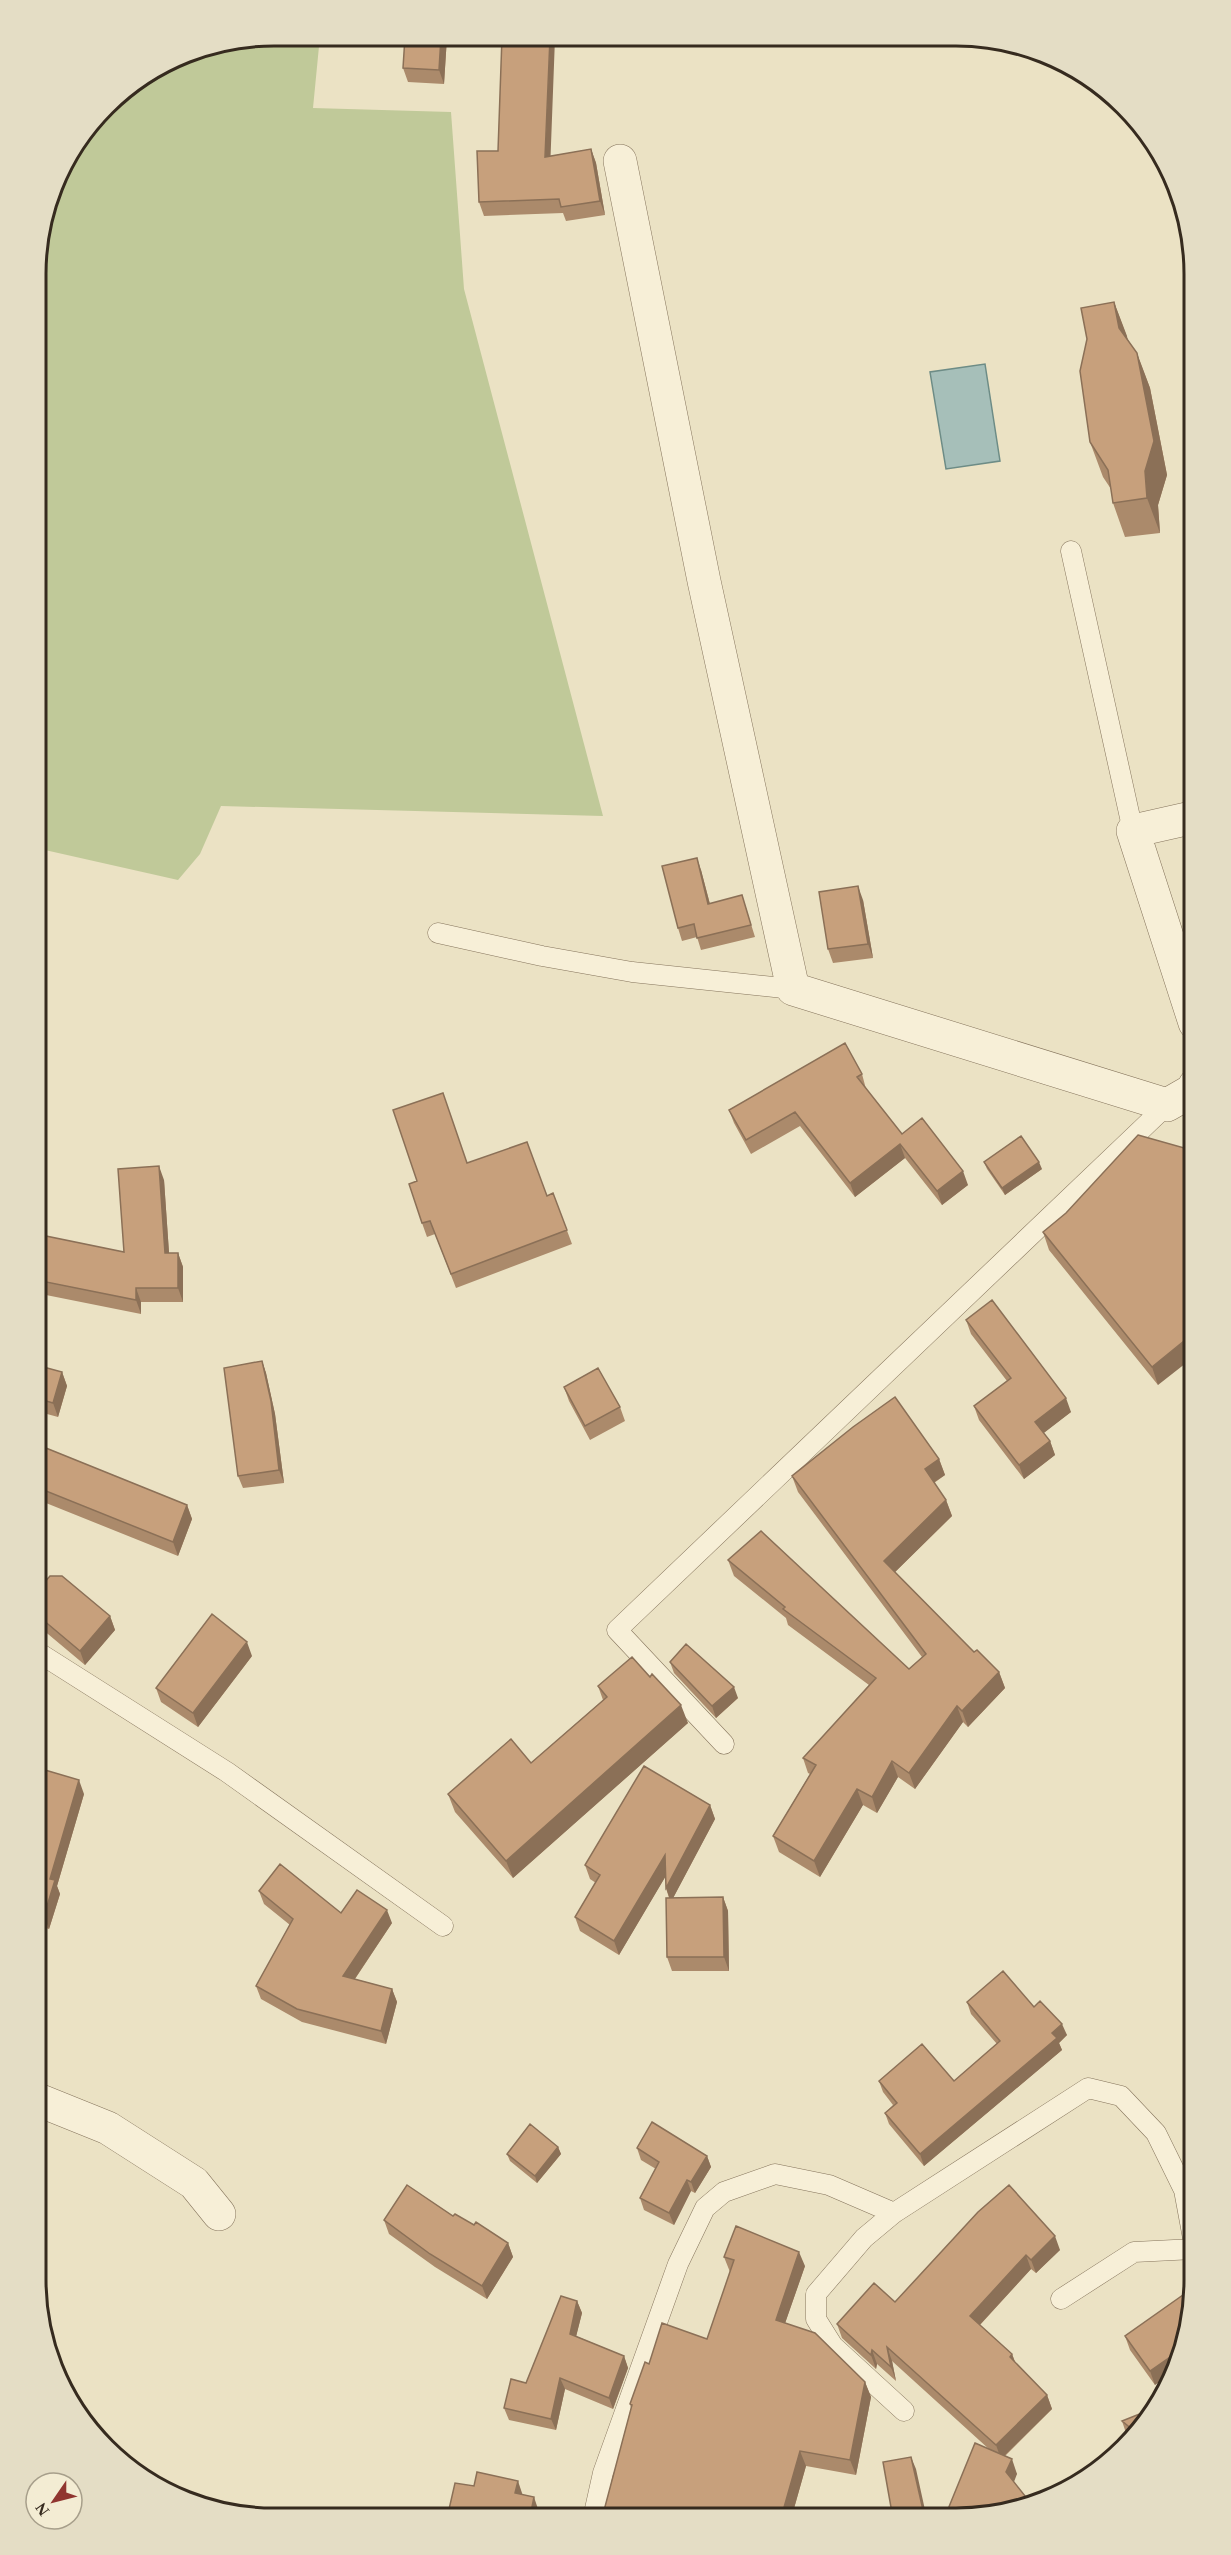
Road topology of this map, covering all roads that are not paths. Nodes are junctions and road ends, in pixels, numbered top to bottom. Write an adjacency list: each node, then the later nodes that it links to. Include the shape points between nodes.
1 (620, 161): 6 (street, via 704,581)
2 (1071, 551): 4 (lane)
3 (1184, 819): 4 (street)
4 (1133, 831): 7 (street)
5 (438, 933): 6 (lane, via 632,972)
6 (793, 989): 9 (street)
7 (1184, 989)
8 (1184, 1095): 9 (street)
9 (1167, 1105): 11 (lane, via 617,1630)
10 (46, 1657): 12 (lane, via 227,1772)
11 (724, 1744)
12 (443, 1926)
13 (46, 2103): 16 (street, via 108,2128 194,2183)
14 (1184, 2190): 15 (lane, via 1156,2133 1121,2096 1088,2088)
15 (894, 2213): 19 (lane, via 864,2238 816,2294 816,2319 833,2346); 20 (lane, via 829,2185 775,2174 724,2192 705,2208 674,2275 603,2473)
16 (219, 2214)
17 (1184, 2250): 18 (lane, via 1134,2252)
18 (1061, 2299)
19 (904, 2411)
20 (595, 2508)

